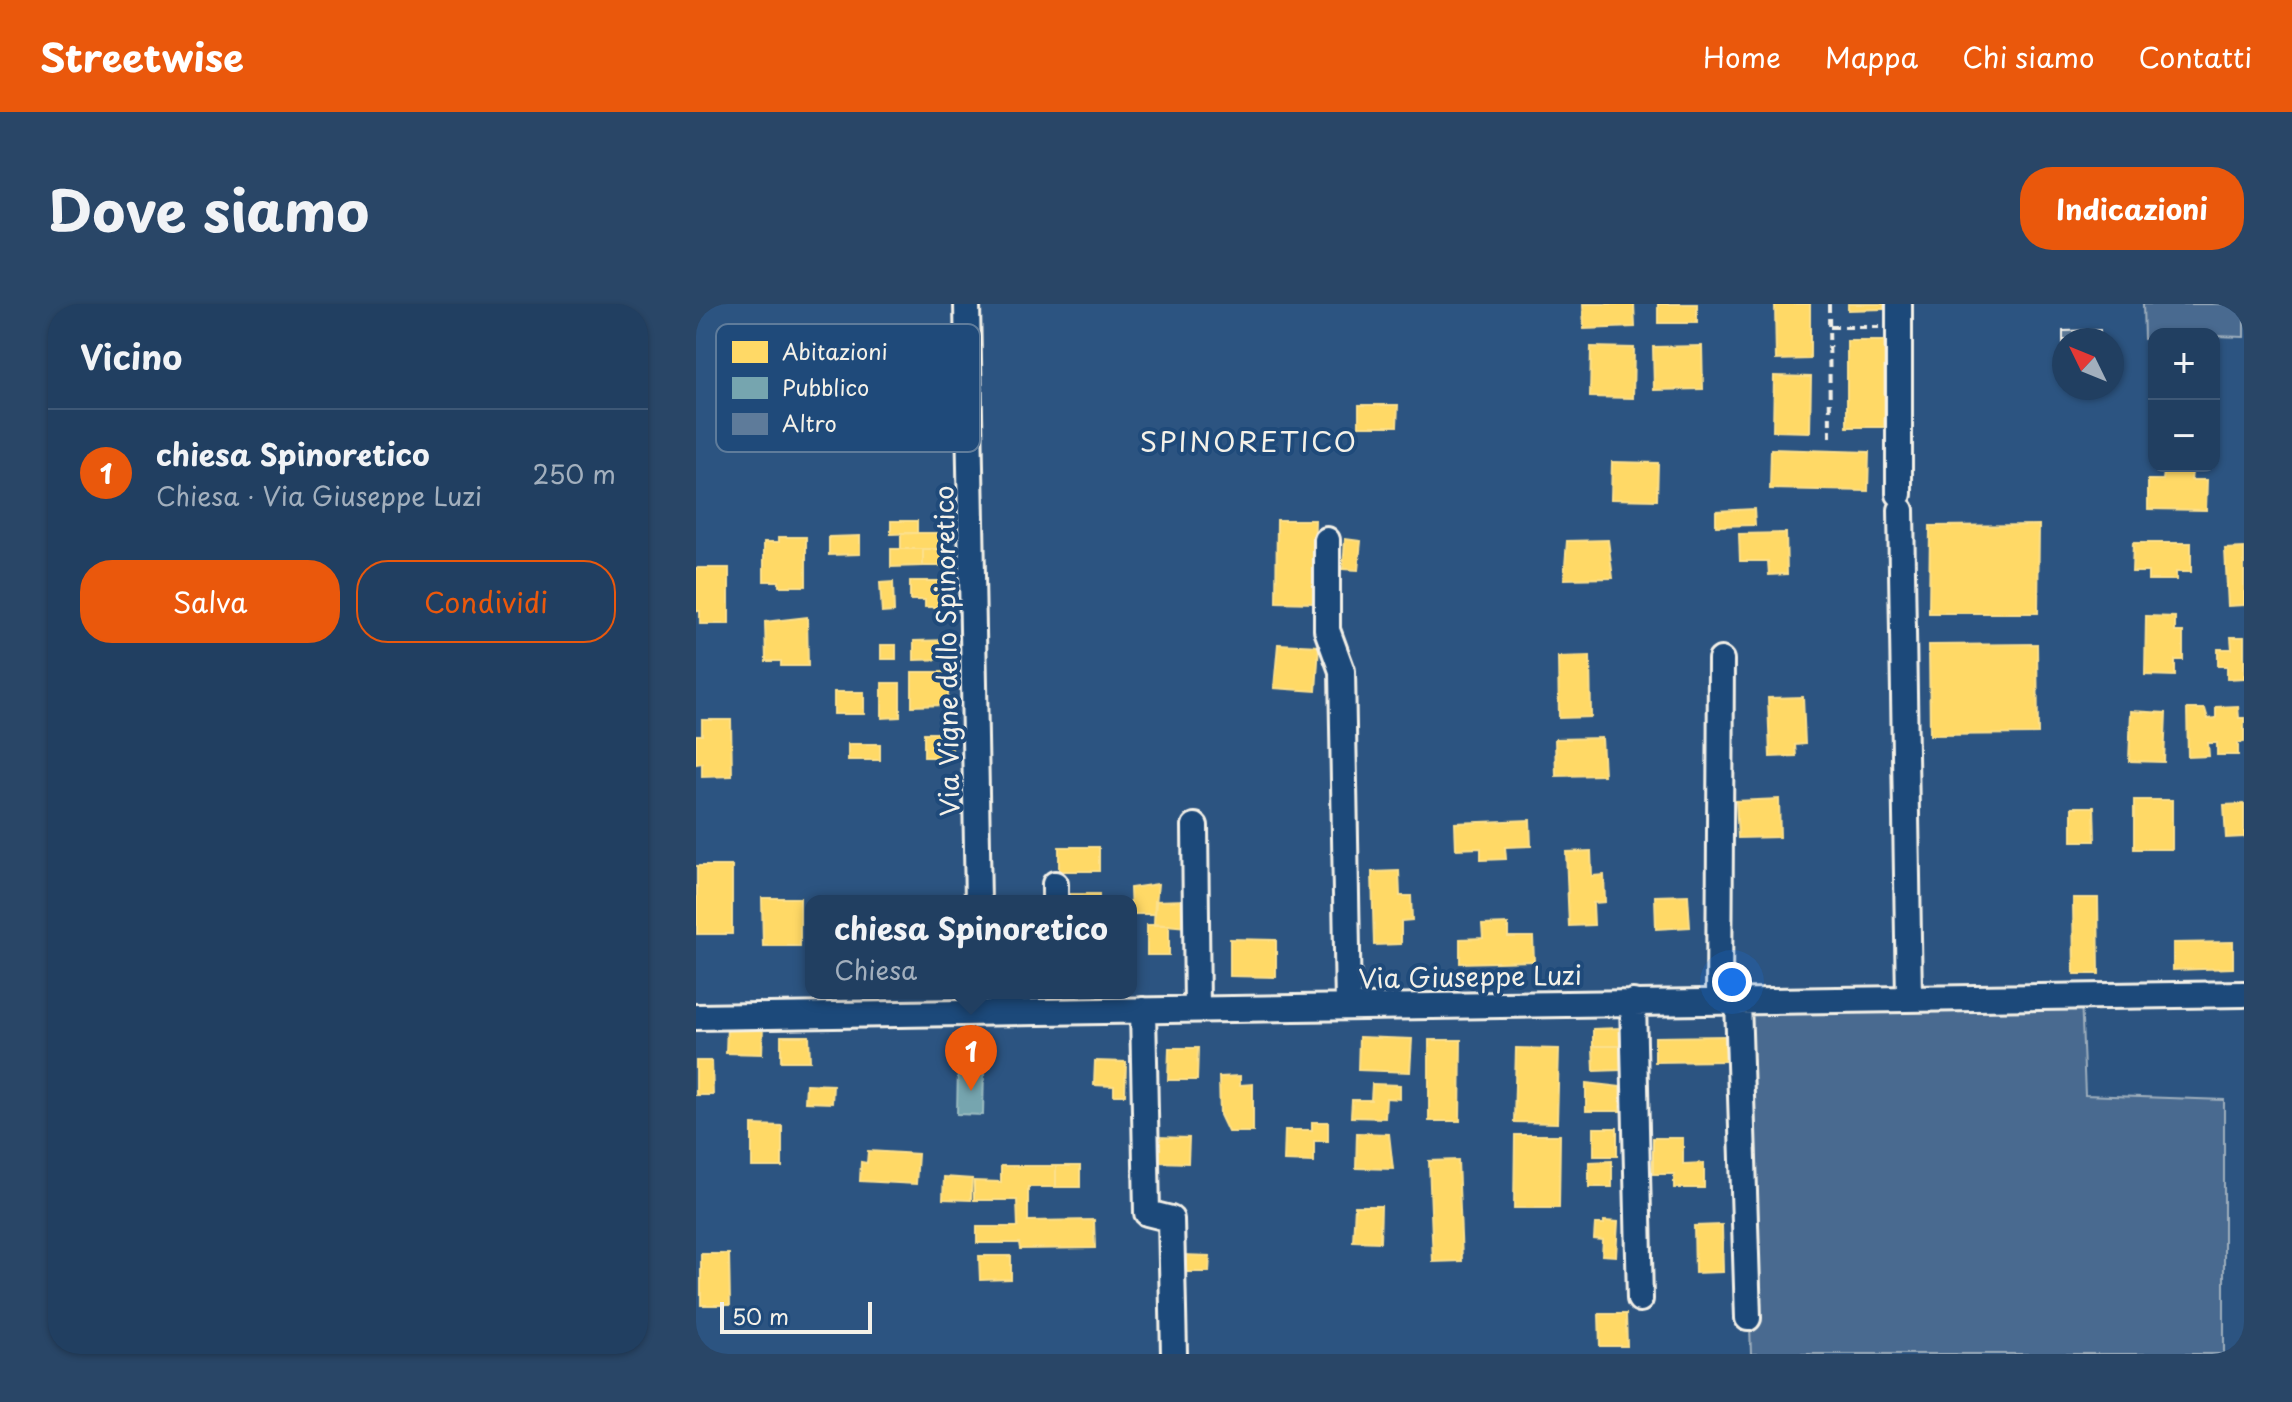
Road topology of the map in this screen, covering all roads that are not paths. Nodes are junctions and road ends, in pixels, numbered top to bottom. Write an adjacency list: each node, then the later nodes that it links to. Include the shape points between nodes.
1 (967, 304): 3 (street, Via Vigne dello Spinoretico)
2 (1899, 316): 10 (street)
3 (967, 324)
4 (970, 452): 8 (street, Via Vigne dello Spinoretico)
5 (1327, 540): 15 (street, via 1327,630 1342,671)
6 (1721, 660): 11 (street)
7 (1195, 826): 16 (street)
8 (978, 895)
9 (2244, 994): 10 (street, Via Giuseppe Luzi)
10 (1909, 998): 11 (street, Via Giuseppe Luzi)
11 (1728, 1001): 13 (street, Via Giuseppe Luzi); 20 (street)
12 (1056, 1002): 14 (street, Via Giuseppe Luzi); 17 (street, Via Giuseppe Luzi)
13 (1633, 1002): 15 (street, Via Giuseppe Luzi); 19 (street)
14 (980, 1003): 18 (street, Via Giuseppe Luzi)
15 (1348, 1006): 16 (street, Via Giuseppe Luzi)
16 (1197, 1009): 17 (street, Via Giuseppe Luzi)
17 (1143, 1010): 21 (street, via 1147,1213 1171,1219)
18 (696, 1017)
19 (1640, 1299)
20 (1748, 1318)
21 (1174, 1354)

